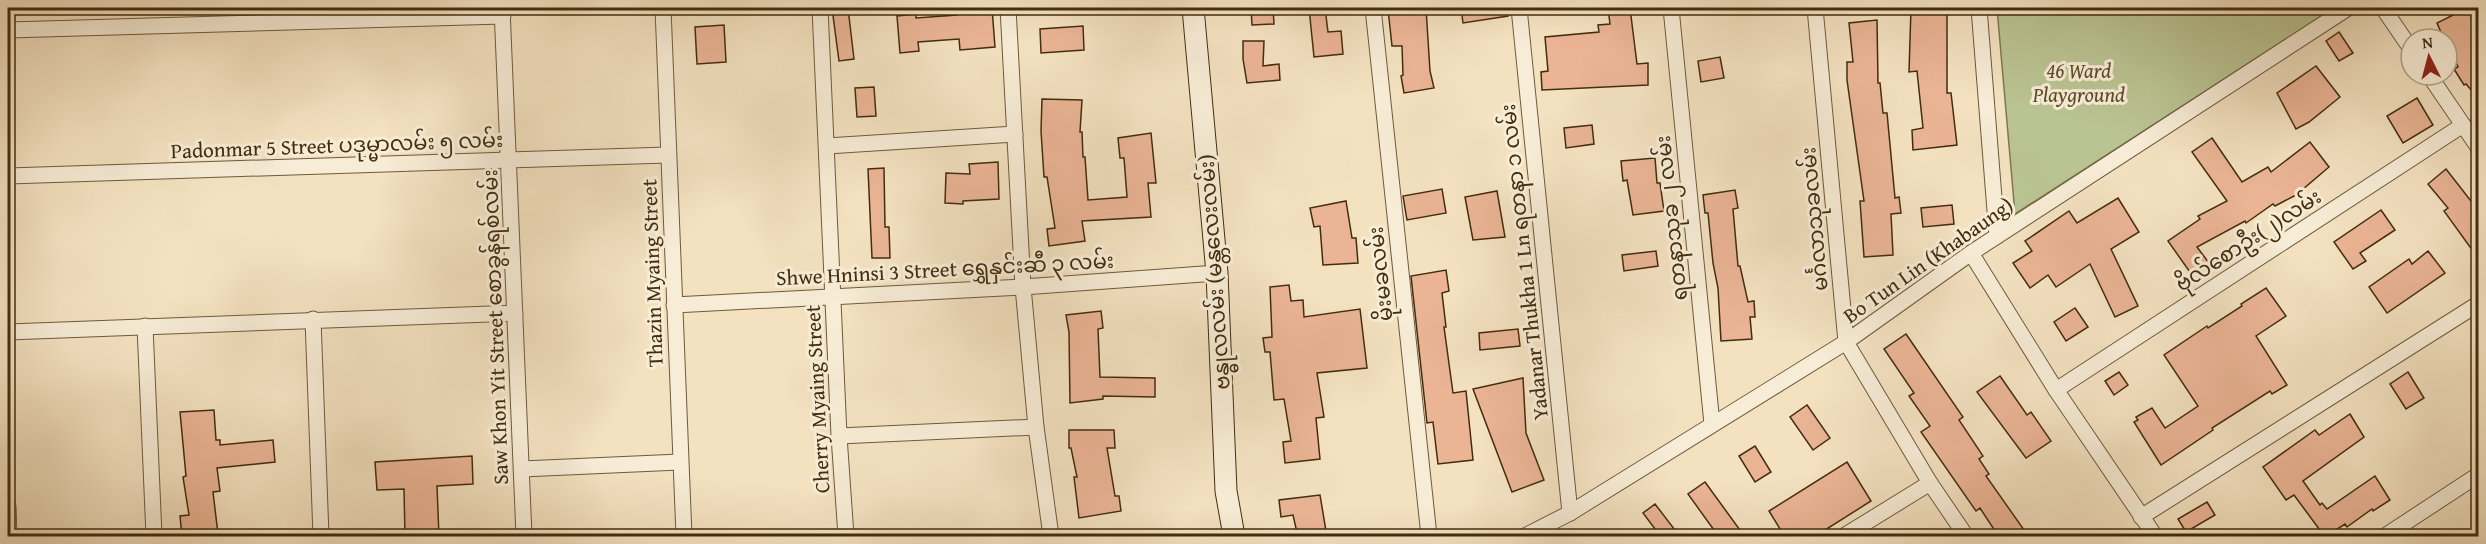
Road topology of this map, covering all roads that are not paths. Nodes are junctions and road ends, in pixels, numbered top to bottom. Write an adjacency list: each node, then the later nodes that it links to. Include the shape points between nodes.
1 (663, 8): 20 (street, Thazin Myaing Street)
2 (820, 8): 18 (street, Cherry Myaing Street)
3 (1008, 8): 17 (street)
4 (1192, 8): 25 (street, ဗန္ဓုလလမ်း (မန္တလေးလမ်း))
5 (1373, 8): 54 (street, မိုးမခလမ်း)
6 (1519, 8): 44 (street, Yadanar Thukha 1 Ln ရတနာ ၁ လမ်း)
7 (1671, 8): 36 (street, ရတနာသုခ ၂ လမ်း)
8 (1815, 8): 34 (street, မင်္ဂလာသုခလမ်း)
9 (1979, 8): 23 (street)
10 (2348, 8): 23 (street, Bo Tun Lin (Khabaung))
11 (2383, 8): 14 (street)
12 (503, 12): 13 (street); 21 (street, Saw Khon Yit Street စောခွန်ရစ်လမ်း)
13 (8, 30)
14 (2399, 31)
15 (2437, 87): 16 (street)
16 (2463, 125): 19 (street); 35 (street, ဗိုလ်စောဦး(၂)လမ်း)
17 (1015, 134): 18 (street); 26 (street)
18 (827, 146): 27 (street, Cherry Myaing Street)
19 (2478, 147)
20 (669, 155): 21 (street, Padonmar 5 Street ပဒုမ္မာလမ်း ၅ လမ်း); 29 (street, Thazin Myaing Street)
21 (508, 160): 22 (street, Padonmar 5 Street ပဒုမ္မာလမ်း ၅ လမ်း); 30 (street, Saw Khon Yit Street စောခွန်ရစ်လမ်း)
22 (8, 176)
23 (1997, 236): 24 (street, Bo Tun Lin (Khabaung))
24 (1971, 253): 34 (street, Bo Tun Lin (Khabaung)); 35 (street)
25 (1217, 273): 26 (street, Shwe Hninsi 3 Street ရွှေနှင်းဆီ ၃ လမ်း); 53 (street, ဗန္ဓုလလမ်း (မန္တလေးလမ်း), via 1226,490)
26 (1023, 287): 27 (street, Shwe Hninsi 3 Street ရွှေနှင်းဆီ ၃ လမ်း); 37 (street)
27 (833, 297): 29 (street, Shwe Hninsi 3 Street ရွှေနှင်းဆီ ၃ လမ်း); 38 (street, Cherry Myaing Street)
28 (2478, 304): 45 (street)
29 (674, 305): 39 (street, Thazin Myaing Street)
30 (515, 313): 31 (street); 40 (street, Saw Khon Yit Street စောခွန်ရစ်လမ်း)
31 (313, 319): 32 (street); 48 (street)
32 (145, 326): 33 (street); 47 (street)
33 (8, 332)
34 (1846, 342): 36 (street, Bo Tun Lin (Khabaung)); 42 (street, မင်္ဂလာသုခလမ်း)
35 (2056, 390): 45 (street)
36 (1712, 424): 44 (street, Bo Tun Lin (Khabaung))
37 (1036, 427): 38 (street); 52 (street)
38 (839, 436): 51 (street, Cherry Myaing Street)
39 (680, 462): 40 (street); 50 (street, Thazin Myaing Street)
40 (522, 469): 49 (street, Saw Khon Yit Street စောခွန်ရစ်လမ်း)
41 (2478, 475): 59 (street)
42 (1930, 483): 56 (street); 57 (street, မင်္ဂလာသုခလမ်း)
43 (8, 506): 46 (street)
44 (1570, 513): 55 (street, Bo Tun Lin (Khabaung))
45 (2141, 517): 58 (street)
46 (9, 537)
47 (154, 537)
48 (321, 537)
49 (524, 537)
50 (684, 537)
51 (846, 537)
52 (1051, 537)
53 (1234, 537)
54 (1429, 537)
55 (1524, 537)
56 (1844, 537)
57 (1965, 537)
58 (2155, 537)
59 (2385, 537)

